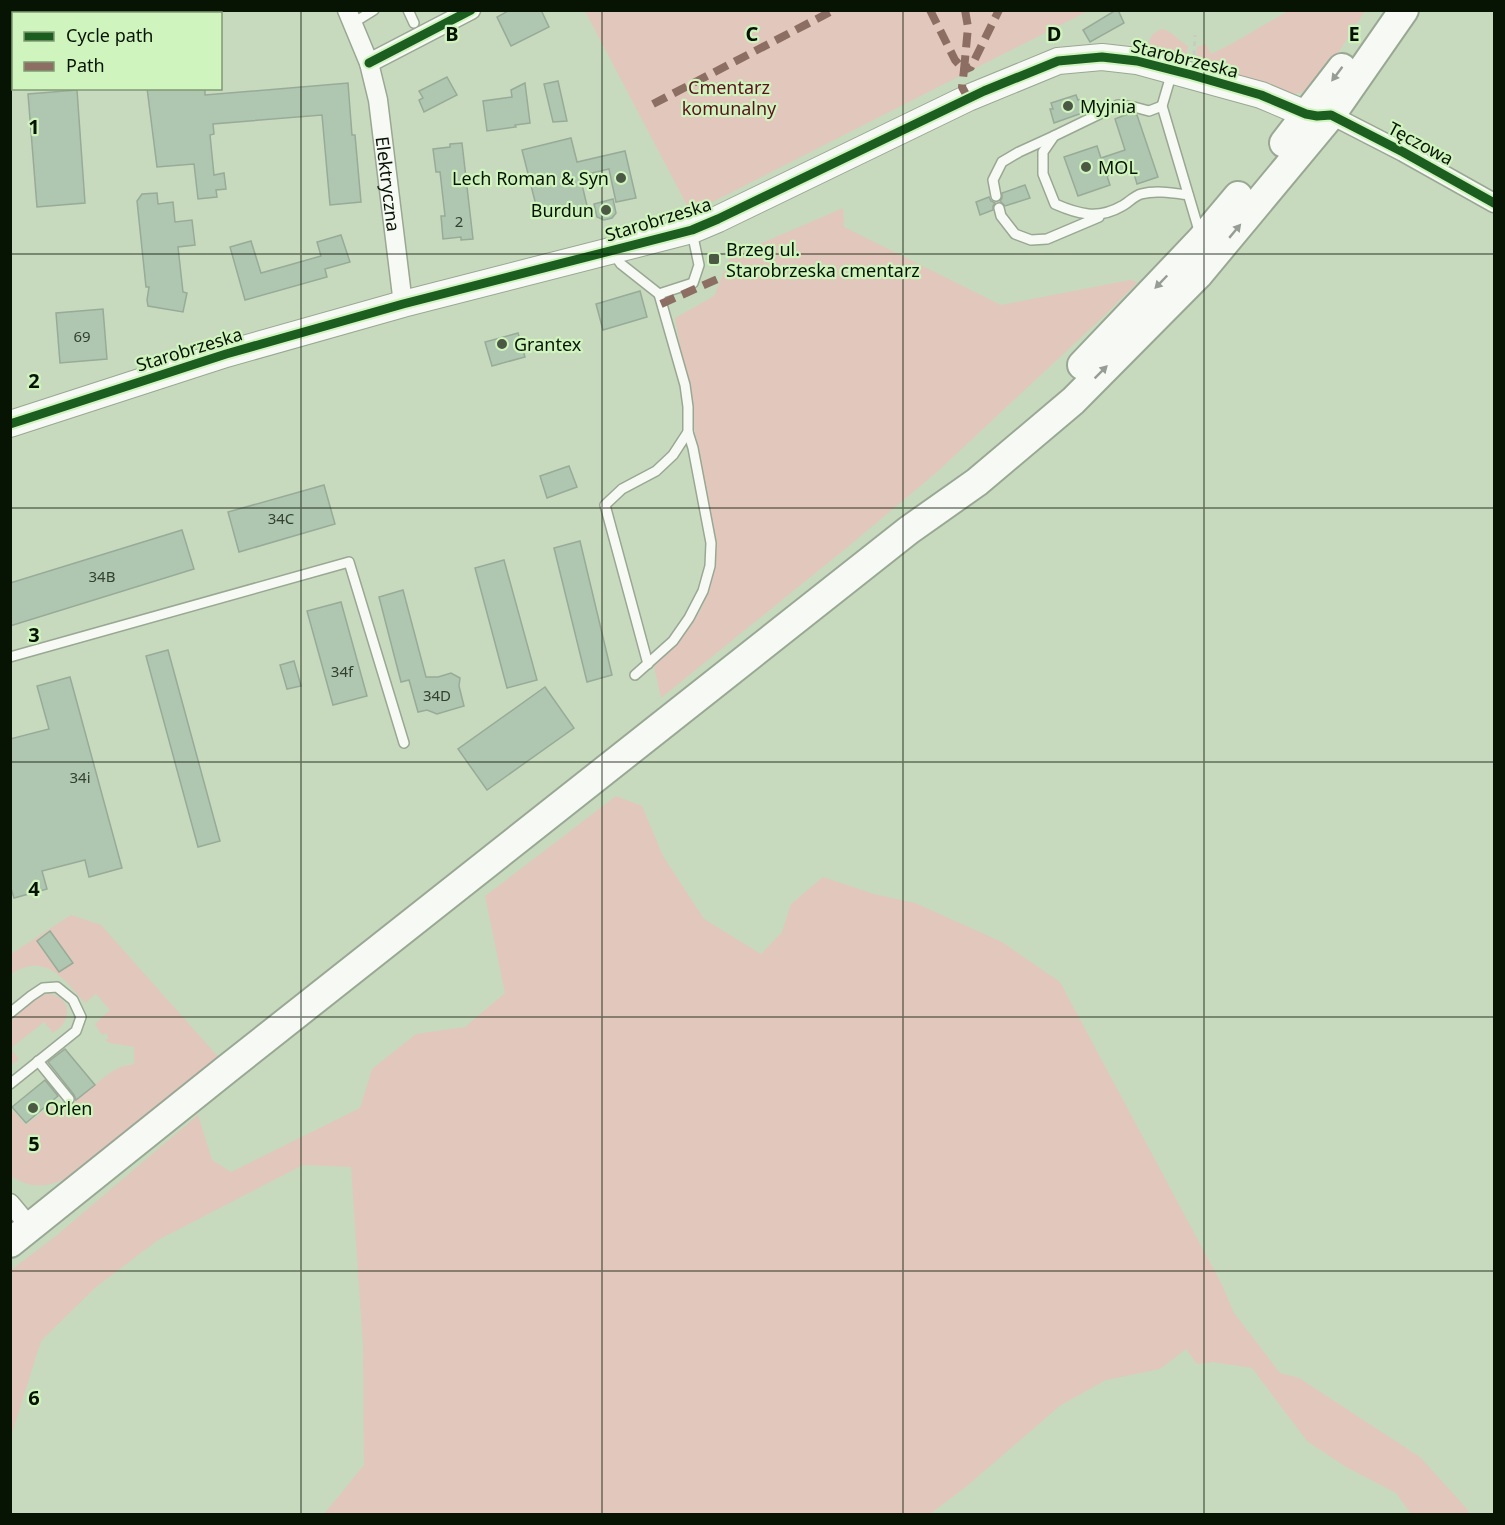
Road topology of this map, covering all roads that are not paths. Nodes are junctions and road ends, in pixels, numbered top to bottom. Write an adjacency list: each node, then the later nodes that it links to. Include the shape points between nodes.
1 (374, 10): 6 (lane)
2 (408, 10): 7 (lane)
3 (471, 10): 8 (street)
4 (1384, 10): 11 (main road, one-way to 11)
5 (1404, 10): 11 (main road)
6 (350, 17): 8 (street, Elektryczna)
7 (414, 23)
8 (369, 63): 22 (street, Elektryczna, via 378,100)
9 (1173, 70): 10 (lane); 11 (street, Starobrzeska); 18 (street, Starobrzeska, via 1102,57 1058,61 976,94)
10 (1162, 106): 12 (lane, via 1149,111 1118,105); 13 (lane)
11 (1318, 115): 15 (street, Tęczowa, via 1403,152); 19 (main road, via 1282,145); 25 (main road, one-way to 11, via 977,482 1073,401 1198,275)
12 (1054, 136): 14 (lane, via 1002,162 993,180); 17 (lane, via 1043,152 1043,174 1055,204 1086,215)
13 (1188, 195): 17 (lane, via 1139,194); 19 (lane)
14 (996, 196)
15 (1494, 203)
16 (999, 208): 17 (lane, via 1015,234 1031,240 1047,239)
17 (1108, 213)
18 (692, 230): 20 (street, Starobrzeska); 21 (lane, via 699,265 693,283)
19 (1201, 240): 25 (main road, one-way to 25, via 1047,401)
20 (612, 250): 21 (lane, via 621,264); 22 (street, Starobrzeska)
21 (659, 294): 24 (lane, via 685,385)
22 (403, 304): 23 (street, Starobrzeska, via 226,354)
23 (10, 424)
24 (688, 432): 27 (lane, via 711,543 710,566 689,618 673,641); 27 (lane, via 656,471 622,489 605,505)
25 (909, 530): 35 (main road)
26 (10, 657): 29 (lane, via 349,562)
27 (648, 664): 28 (lane)
28 (635, 675)
29 (404, 743)
30 (10, 1013): 31 (lane, via 43,988 57,987 73,1000 81,1017 76,1031)
31 (38, 1061): 32 (lane); 33 (lane)
32 (10, 1084)
33 (69, 1099)
34 (10, 1203): 35 (street)
35 (20, 1235)

